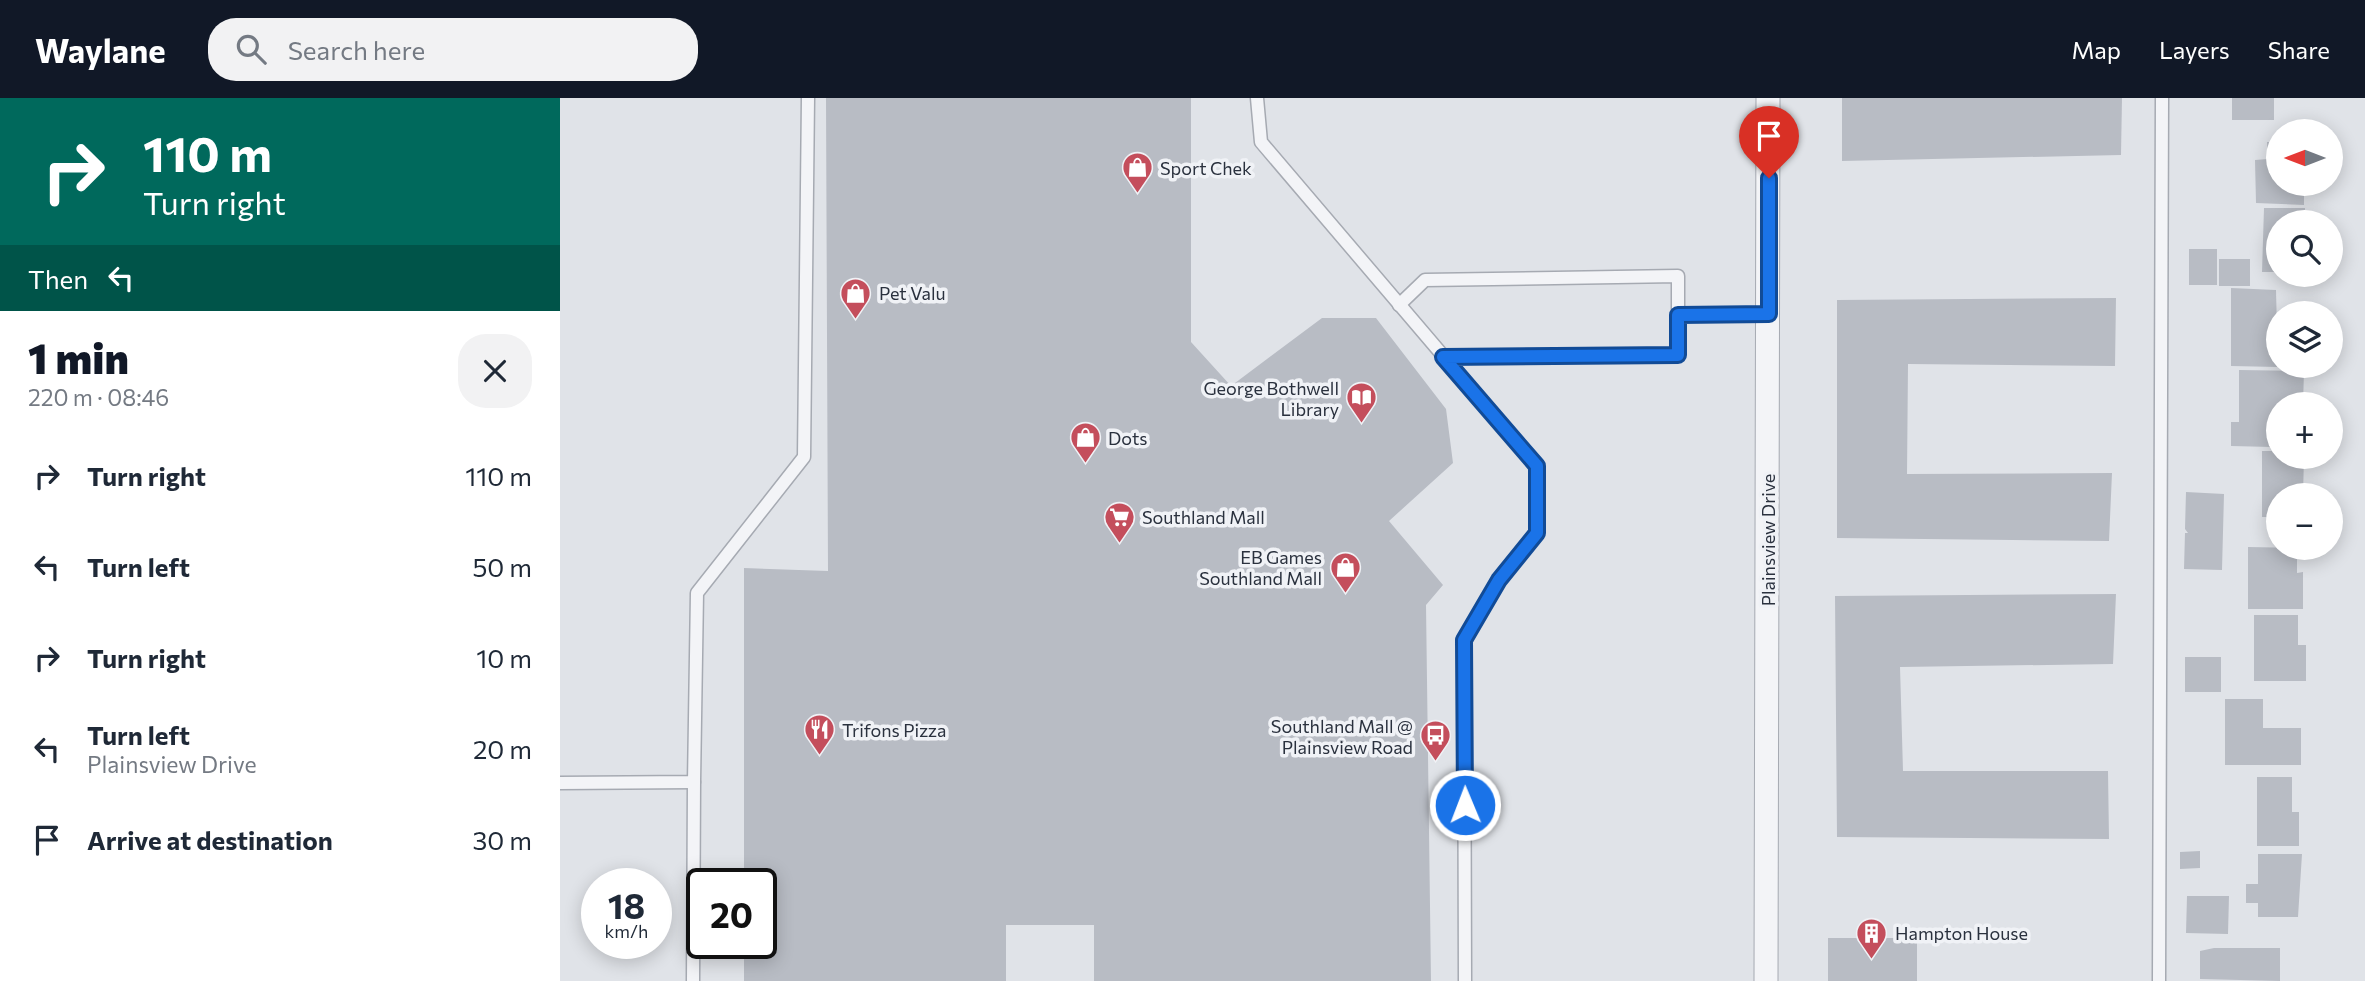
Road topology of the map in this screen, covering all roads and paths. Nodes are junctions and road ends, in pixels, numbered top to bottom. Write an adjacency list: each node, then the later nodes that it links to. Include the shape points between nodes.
1 (808, 98): 9 (lane, via 804,457 697,593)
2 (1257, 98): 5 (lane, via 1261,142)
3 (1768, 98): 6 (street, Plainsview Drive)
4 (2162, 98): 14 (lane)
5 (1399, 305): 7 (lane, via 1425,280 1678,276); 8 (lane)
6 (1769, 314): 7 (lane); 13 (street, Plainsview Drive)
7 (1678, 315): 8 (lane, via 1678,355)
8 (1443, 357): 12 (lane, via 1537,466 1537,533 1499,580 1464,640)
9 (694, 782): 10 (lane); 11 (lane)
10 (560, 783)
11 (693, 981)
12 (1465, 981)
13 (1766, 981)
14 (2159, 981)

